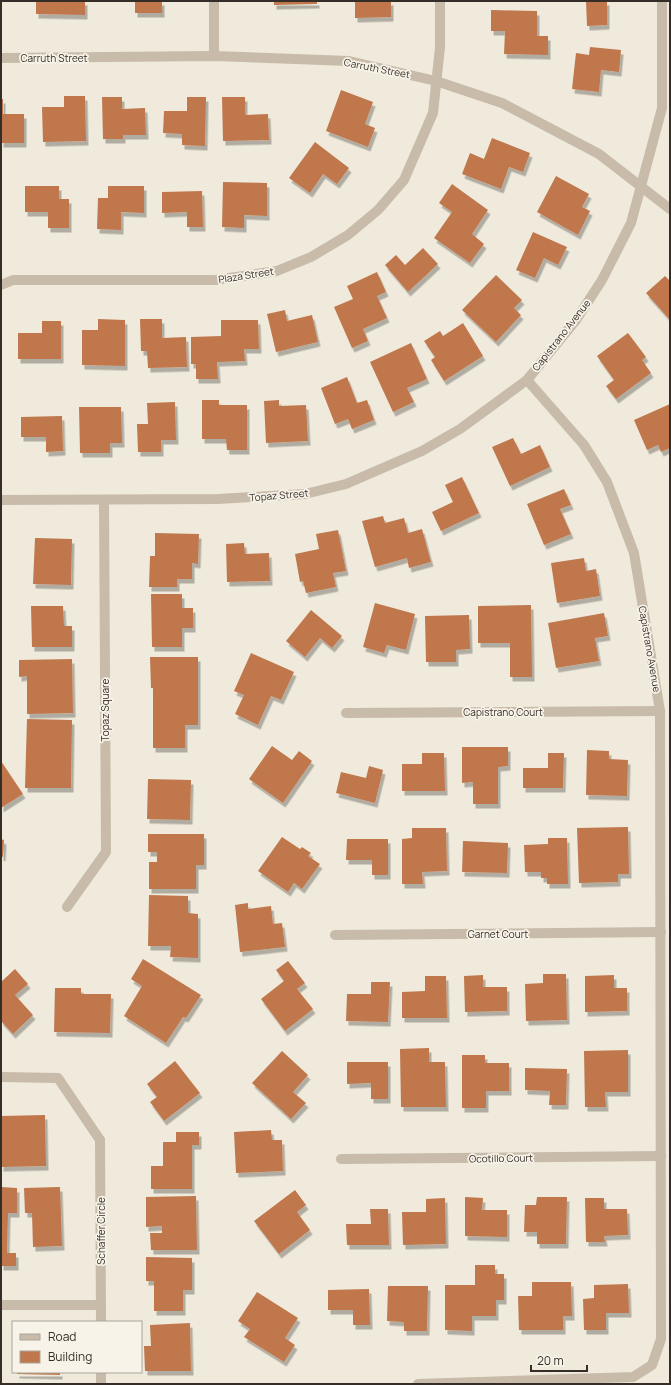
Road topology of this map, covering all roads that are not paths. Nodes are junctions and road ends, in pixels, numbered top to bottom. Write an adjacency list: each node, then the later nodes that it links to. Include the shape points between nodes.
1 (214, 1): 4 (street)
2 (440, 1): 6 (street, Plaza Street, via 440,47)
3 (662, 1): 7 (street, Capistrano Avenue, via 662,108)
4 (214, 56): 5 (street, Carruth Street); 6 (street, Carruth Street, via 349,61)
5 (1, 58)
6 (436, 81): 7 (street, Carruth Street, via 516,110 599,154); 9 (street, Plaza Street, via 433,113 404,180 378,210 348,234 311,257 277,271 216,280 13,280)
7 (641, 186): 8 (street, Carruth Street); 10 (street, Capistrano Avenue, via 631,223 602,280 576,320)
8 (670, 209)
9 (1, 285)
10 (526, 380): 12 (street, Topaz Street, via 460,429 422,451 346,484 305,494 218,499); 13 (street, Capistrano Avenue, via 584,445 606,482 634,553)
11 (1, 500): 12 (street, Topaz Street)
12 (104, 500): 15 (street, Topaz Square, via 106,852)
13 (660, 711): 14 (street, Capistrano Court); 16 (street, Capistrano Avenue)
14 (346, 713)
15 (66, 907)
16 (661, 932): 17 (street, Garnet Court); 19 (street, Capistrano Avenue)
17 (335, 935)
18 (1, 1077): 22 (street, Schaffer Circle, via 58,1078 100,1140)
19 (661, 1156): 20 (street, Ocotillo Court); 26 (street, Capistrano Avenue, via 661,1339 652,1365 633,1377)
20 (341, 1160)
21 (1, 1305): 22 (street)
22 (101, 1305): 23 (street, Schaffer Circle)
23 (101, 1321)
24 (101, 1373): 25 (street)
25 (101, 1384)
26 (418, 1384)

